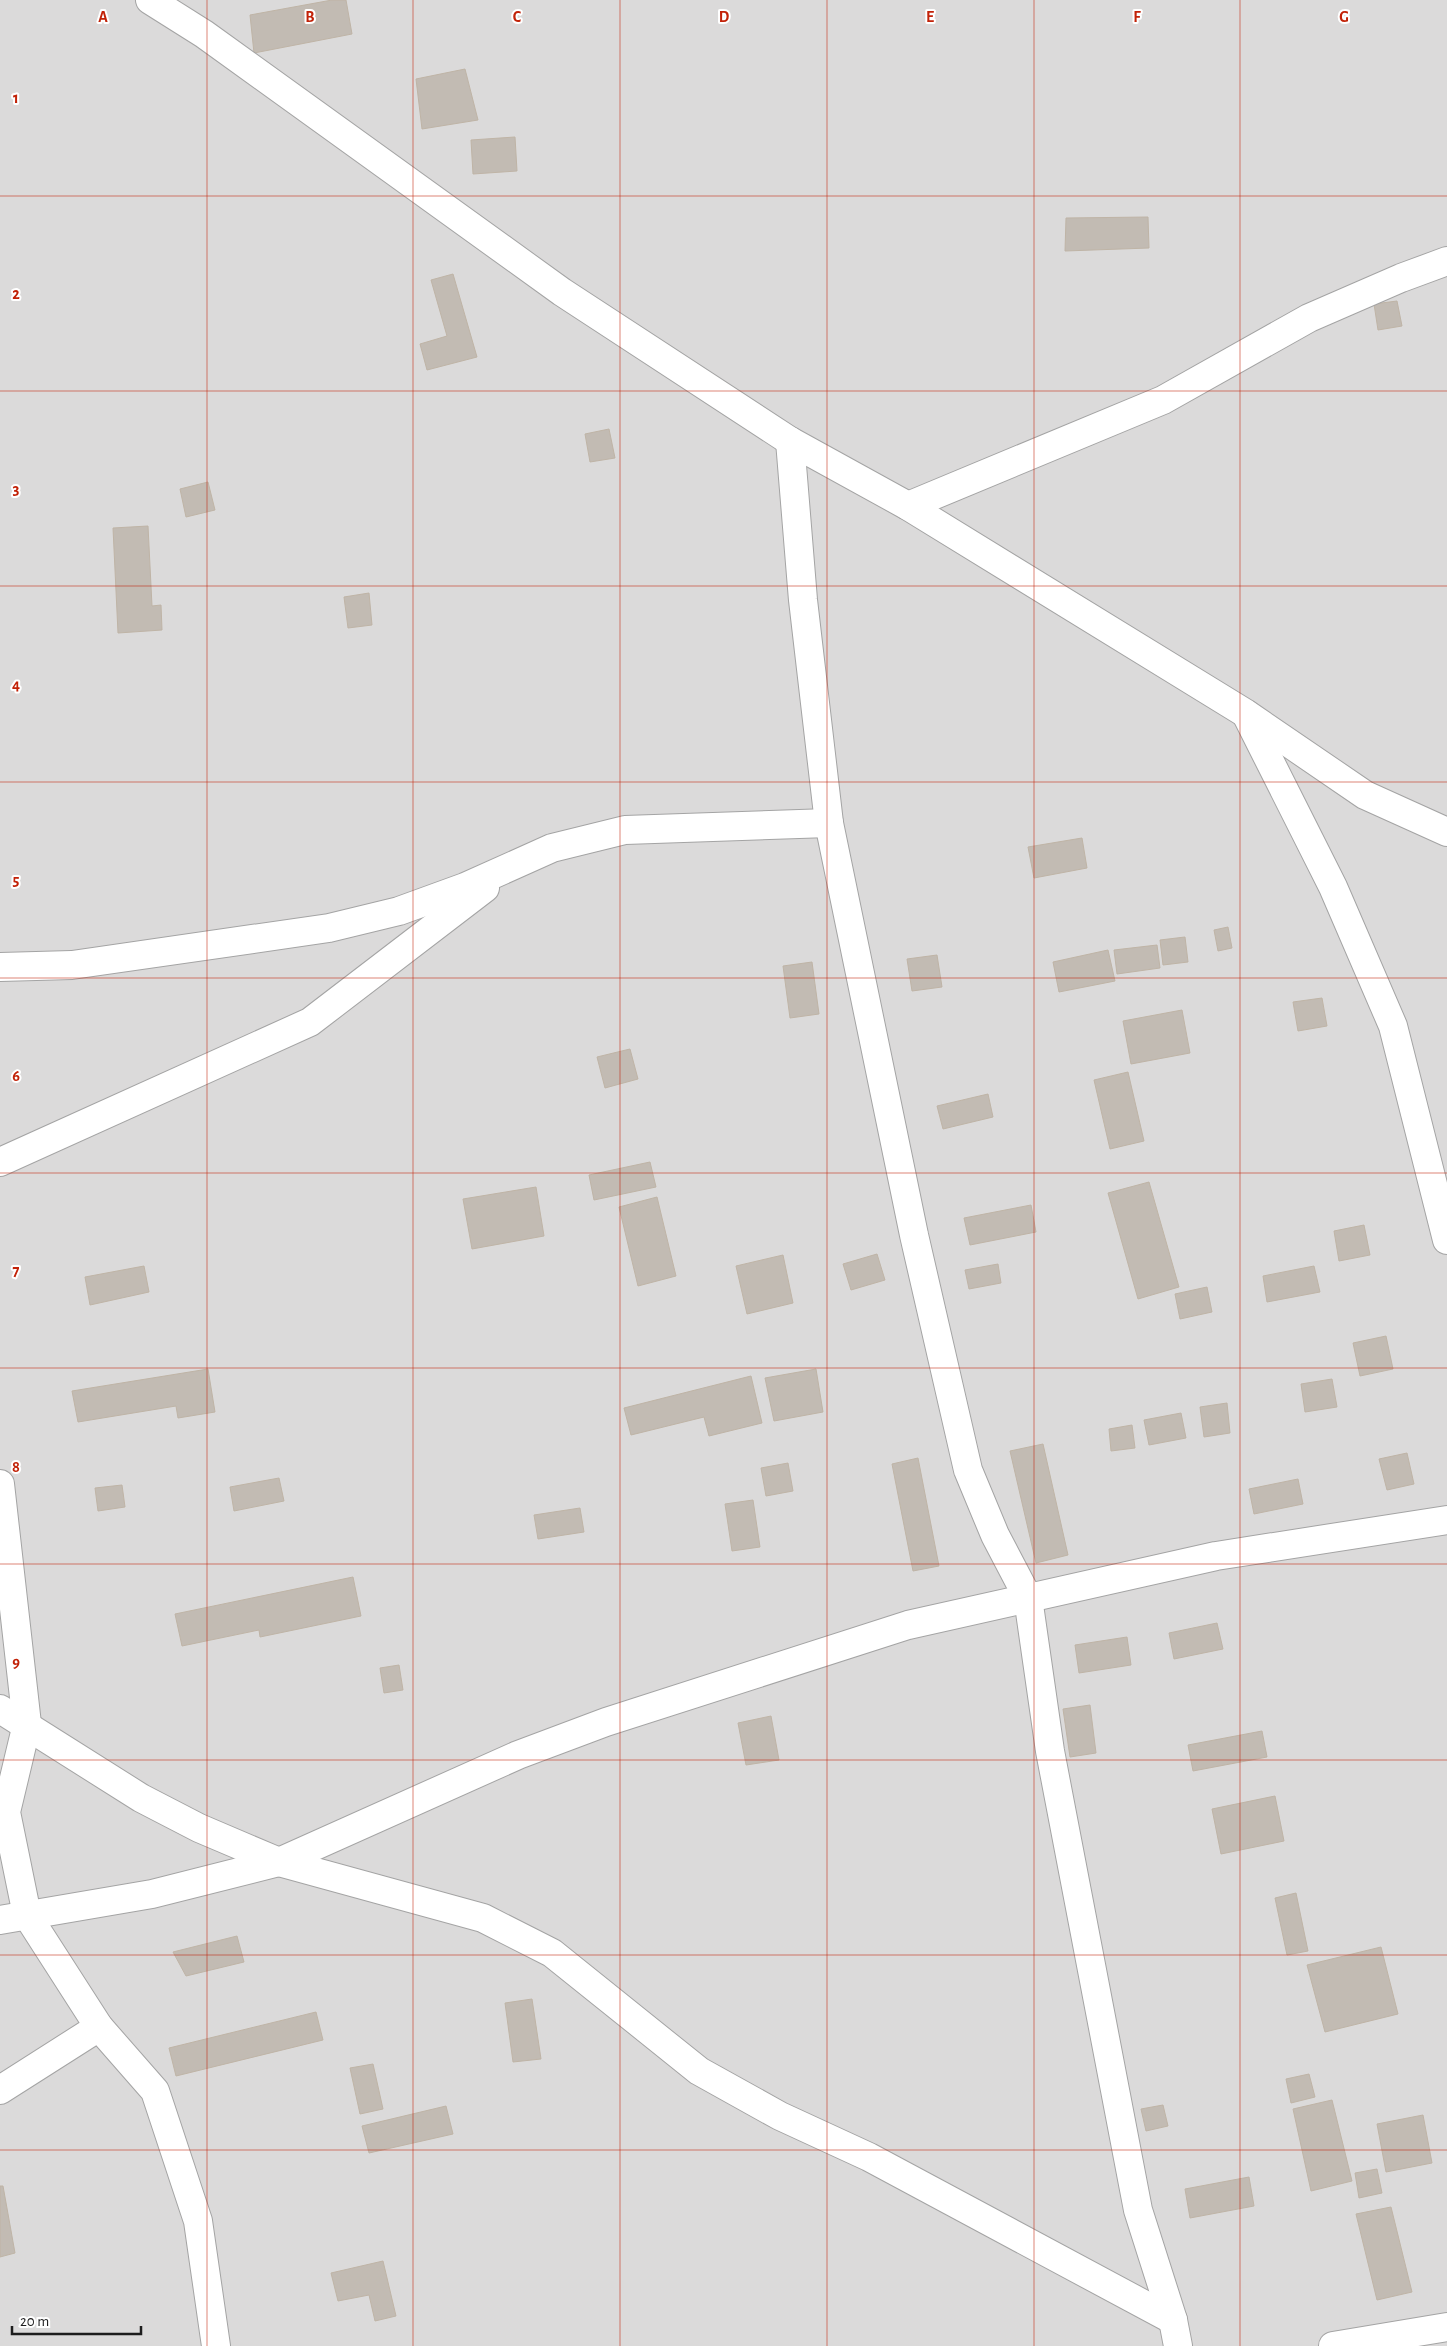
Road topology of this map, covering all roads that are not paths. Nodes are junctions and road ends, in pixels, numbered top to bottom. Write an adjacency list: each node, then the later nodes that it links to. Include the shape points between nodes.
1 (150, 0): 3 (street, via 204,34 562,292)
2 (1447, 261): 4 (street, via 1309,318 1163,400)
3 (790, 441): 4 (street); 6 (street, via 803,600)
4 (908, 506): 5 (street)
5 (1245, 713): 7 (street, via 1365,795); 11 (street, via 1333,887 1393,1026)
6 (829, 823): 8 (street, via 625,830 552,848); 14 (street, via 914,1235 968,1470 995,1535)
7 (1447, 832)
8 (516, 864): 9 (street, via 399,911 329,928 72,965); 10 (street, via 310,1022)
9 (0, 967)
10 (0, 1162)
11 (1447, 1240)
12 (0, 1484): 16 (street)
13 (1447, 1520): 14 (street, via 1216,1556)
14 (1028, 1598): 17 (street, via 908,1625 606,1722 518,1755); 22 (street, via 1050,1751 1138,2210)
15 (0, 1708): 16 (street)
16 (27, 1724): 17 (street, via 141,1798 199,1828); 18 (street, via 6,1812)
17 (279, 1862): 18 (street, via 152,1894); 22 (street, via 483,1918 552,1953 699,2071 780,2116 869,2157)
18 (28, 1916): 19 (street); 20 (street)
19 (0, 1920)
20 (99, 2027): 21 (street); 24 (street, via 155,2091 198,2221)
21 (0, 2090)
22 (1173, 2320): 25 (street)
23 (1447, 2327): 26 (street)
24 (216, 2346)
25 (1178, 2346)
26 (1333, 2346)

